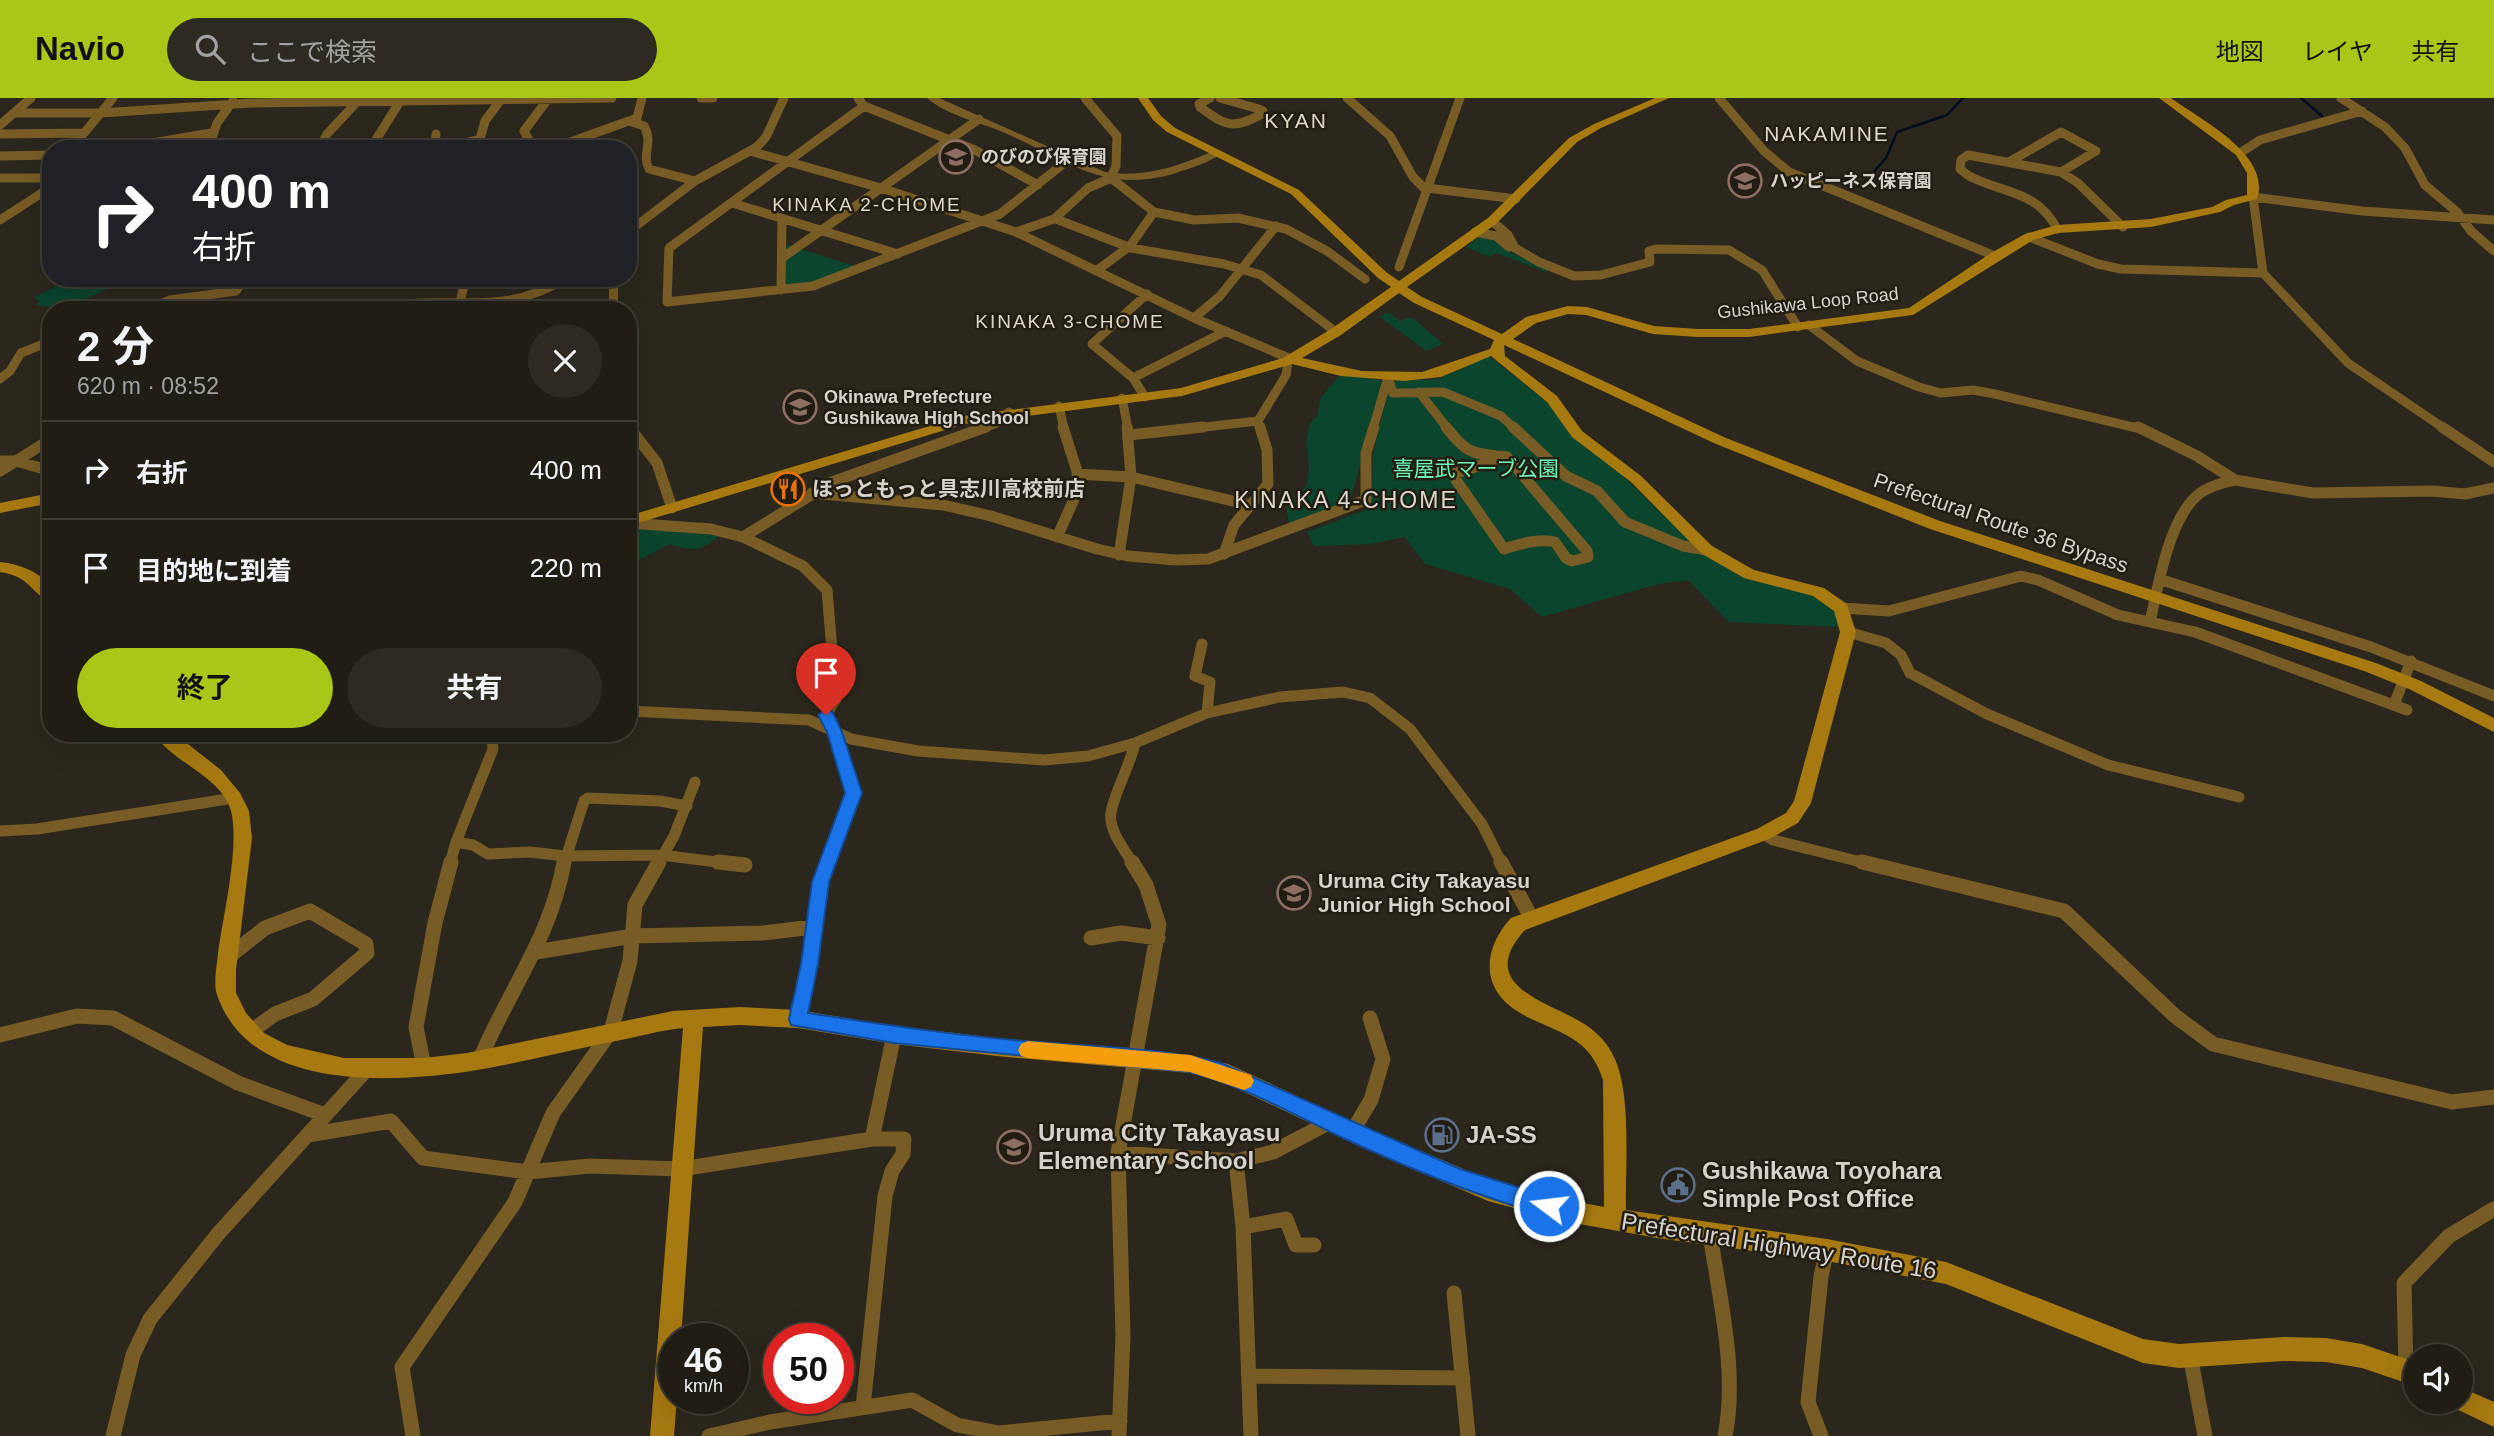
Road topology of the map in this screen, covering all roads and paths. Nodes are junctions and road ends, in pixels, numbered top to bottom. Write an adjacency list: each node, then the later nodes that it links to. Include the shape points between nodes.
1 (32, 98): 27 (street)
2 (113, 98): 28 (street)
3 (612, 98): 21 (street)
4 (642, 98): 30 (street, via 637,118)
5 (701, 98): 6 (street)
6 (713, 98)
7 (784, 98): 47 (street, via 765,137)
8 (858, 98): 25 (street)
9 (932, 98): 29 (street)
10 (1085, 98): 58 (street, via 1117,136)
11 (1143, 98): 49 (main road, via 1171,130)
12 (1210, 98): 13 (street, via 1200,107 1232,127 1262,114 1259,109)
13 (1220, 98)
14 (1347, 98): 62 (street, via 1390,136 1413,177)
15 (1460, 98): 62 (street, via 1450,138)
16 (1664, 98): 65 (main road, via 1564,146)
17 (1719, 98): 89 (street, via 1764,152 1789,172)
18 (2164, 98): 48 (main road)
19 (2341, 98): 26 (street)
20 (501, 99): 21 (street); 23 (street); 37 (street, via 485,121)
21 (548, 99): 45 (street, via 526,125)
22 (232, 101): 24 (street); 28 (street); 33 (street)
23 (402, 101): 24 (street); 42 (street)
24 (356, 103): 41 (street)
25 (864, 106): 36 (street); 53 (street)
26 (2362, 111): 48 (street, via 2260,140); 70 (street, via 2405,148 2422,181)
27 (14, 113): 28 (street); 31 (street)
28 (101, 113): 32 (street)
29 (979, 119): 36 (street); 52 (street)
30 (629, 121): 46 (street); 59 (street, via 644,126 650,136 649,169)
31 (0, 125)
32 (84, 133): 34 (street); 38 (street)
33 (211, 133): 39 (street); 40 (street)
34 (0, 134)
35 (436, 134): 43 (street)
36 (950, 138): 60 (street); 61 (street)
37 (480, 139): 44 (street)
38 (78, 140)
39 (170, 140)
40 (210, 140)
41 (324, 140)
42 (376, 140)
43 (435, 140)
44 (477, 140)
45 (529, 140)
46 (576, 140)
47 (750, 151): 53 (street); 59 (street)
48 (2240, 153): 64 (main road, via 2253,173)
49 (1215, 154): 58 (street, via 1163,174); 98 (main road, via 1295,192)
50 (42, 155): 51 (street)
51 (0, 156)
52 (1067, 161): 58 (street); 60 (street)
53 (790, 162): 61 (street); 66 (street)
54 (2009, 162): 55 (street); 55 (street, via 2060,132 2096,151); 81 (street, via 1968,155 1961,160 1960,169 1971,180 2044,208)
55 (2061, 172): 79 (street)
56 (0, 178): 57 (street)
57 (42, 178)
58 (1111, 178): 68 (street); 72 (street, via 1076,196)
59 (695, 181): 77 (street)
60 (1038, 185): 74 (street)
61 (881, 188): 74 (street); 80 (street)
62 (1427, 189): 65 (street); 91 (street)
63 (42, 193): 69 (street)
64 (2253, 197): 70 (street, via 2362,211); 79 (main road, Gushikawa Loop Road, via 2216,211); 94 (street)
65 (1516, 199): 76 (main road)
66 (732, 203): 71 (street); 99 (street, via 669,248 667,302)
67 (0, 211): 69 (street)
68 (1154, 212): 78 (street, via 1194,220 1238,218); 85 (street)
69 (13, 213): 73 (street)
70 (2461, 216): 75 (street); 86 (street)
71 (782, 218): 80 (street); 90 (street)
72 (1056, 219): 83 (street); 85 (street)
73 (0, 220)
74 (985, 220): 83 (street); 88 (street)
75 (2494, 220)
76 (1492, 221): 82 (main road); 87 (street)
77 (637, 225)
78 (1276, 226): 92 (street); 95 (street, via 1327,251)
79 (2123, 227): 81 (main road, Gushikawa Loop Road)
80 (822, 229): 88 (street); 90 (street)
81 (2057, 229): 84 (main road, Gushikawa Loop Road)
82 (1475, 232): 87 (street, via 1496,236); 98 (main road)
83 (1016, 233): 93 (street)
84 (2029, 237): 89 (main road, Gushikawa Loop Road); 94 (street, via 2121,270)
85 (1131, 248): 92 (street); 93 (street)
86 (2494, 251)
87 (1523, 253): 104 (street, via 1574,276 1601,275 1650,262 1649,251 1656,249 1729,250 1762,270)
88 (898, 254): 99 (street, via 813,286)
89 (1995, 256): 104 (main road, Gushikawa Loop Road, via 1913,311)
90 (782, 258): 99 (street)
91 (1399, 267)
92 (1242, 269): 103 (street); 106 (street, via 1261,275)
93 (1096, 271): 100 (street)
94 (2263, 273): 125 (street, via 2348,363)
95 (1365, 279)
96 (239, 287): 101 (street)
97 (553, 287): 102 (street)
98 (1398, 288): 106 (main road); 108 (main road)
99 (782, 289)
100 (1147, 293): 103 (street); 111 (street, via 1092,344)
101 (168, 301)
102 (514, 301)
103 (1194, 318): 105 (street)
104 (1804, 326): 108 (main road, Gushikawa Loop Road, via 1749,333 1653,330 1568,310 1531,320); 130 (street, via 1857,361 1919,387 1941,393 1973,390 2134,425)
105 (1226, 331): 109 (street); 111 (street)
106 (1336, 332): 109 (main road)
107 (42, 344): 112 (street, via 20,353)
108 (1499, 346): 110 (main road, Gushikawa Loop Road, via 1434,374); 141 (main road, via 1500,359 1552,399 1577,434 1636,480); 147 (main road, Prefectural Route 36 Bypass, via 1844,491)
109 (1290, 360): 110 (main road, Gushikawa Loop Road); 114 (main road, via 1201,388); 118 (street)
110 (1388, 377): 113 (street, via 1393,393); 142 (street, via 1366,453 1366,500)
111 (1133, 378): 114 (street)
112 (0, 379)
113 (1419, 392): 122 (street, via 1462,448); 141 (street, via 1443,392 1501,416 1566,476 1597,491 1625,522 1682,546)
114 (1145, 397): 115 (main road)
115 (1122, 398): 116 (main road); 119 (street)
116 (1059, 406): 117 (main road); 128 (street)
117 (1009, 412): 132 (street, via 998,423); 136 (main road, via 963,420)
118 (1258, 421): 119 (street); 134 (street, via 1267,450 1268,484)
119 (1129, 435): 129 (street)
120 (637, 437): 136 (street, via 657,463)
121 (42, 445): 124 (street)
122 (1507, 457): 122 (street, via 1587,551 1588,557 1572,561 1548,540 1504,549 1456,480 1456,473)
123 (0, 461): 124 (street)
124 (16, 461): 126 (street); 127 (street)
125 (2494, 462)
126 (42, 468)
127 (0, 471)
128 (1077, 474): 129 (street); 140 (street, via 1081,484)
129 (1131, 477): 134 (street); 143 (street)
130 (2235, 480): 131 (street, via 2313,494 2465,494); 145 (street, via 2209,486 2191,500 2176,529)
131 (2494, 488)
132 (812, 493): 139 (street); 140 (street, via 957,507)
133 (42, 500): 135 (main road)
134 (1250, 505): 142 (street, via 1225,542)
135 (0, 508)
136 (672, 508): 137 (main road)
137 (637, 519)
138 (637, 523): 139 (street, via 710,529)
139 (743, 537): 159 (street, via 803,566 827,590 836,699 826,715)
140 (1057, 537): 143 (street)
141 (1707, 550): 148 (main road, via 1749,574 1818,592)
142 (1224, 554): 143 (street, via 1183,561)
143 (1119, 555)
144 (0, 567): 146 (main road, via 28,573)
145 (2162, 580): 147 (street); 152 (street)
146 (42, 584)
147 (2155, 598): 149 (street); 158 (main road, Prefectural Route 36 Bypass, via 2370,667 2416,685)
148 (1841, 608): 149 (street, via 1889,611 2021,576 2118,615); 150 (main road)
149 (2150, 622): 154 (street, via 2194,632)
150 (1848, 632): 164 (street, via 1899,650 1910,673 1986,715 2108,765); 168 (main road, via 1802,803 1792,818)
151 (1202, 645): 157 (street, via 1195,676 1210,682)
152 (2410, 666): 153 (street); 154 (street)
153 (2494, 696)
154 (2396, 700): 155 (street)
155 (2407, 710)
156 (637, 711): 159 (street, via 809,720)
157 (1207, 713): 162 (street); 173 (street, via 1280,697 1343,692 1370,698 1410,729 1482,824)
158 (2494, 726)
159 (835, 732): 162 (street, via 918,751 1044,760 1088,756); 174 (street, via 853,793 827,858)
160 (173, 742): 165 (main road, Prefectural Highway Route 16, via 215,775)
161 (493, 742): 169 (street)
162 (1135, 743): 176 (street, via 1110,814 1114,832 1146,885 1159,925)
163 (695, 782): 166 (street)
164 (2239, 797)
165 (234, 798): 167 (street); 179 (main road, Prefectural Highway Route 16, via 243,838)
166 (687, 806): 170 (street); 171 (street, via 588,798)
167 (0, 831)
168 (1763, 834): 173 (main road); 191 (street, via 2064,911 2175,1016 2213,1044 2452,1102)
169 (456, 842): 171 (street, via 488,854); 189 (street, via 416,1027)
170 (661, 855): 171 (street); 172 (street); 175 (street, via 635,905)
171 (565, 856): 178 (street, via 560,887)
172 (745, 865)
173 (1532, 919): 202 (main road, via 1505,938 1499,971 1523,1004 1589,1039 1606,1059 1613,1080)
174 (813, 927): 175 (street); 182 (street)
175 (633, 936): 178 (street); 183 (street)
176 (1158, 938): 177 (street, via 1121,933); 187 (street)
177 (1091, 939)
178 (536, 952): 188 (street, via 498,1016)
179 (227, 959): 184 (main road, Prefectural Highway Route 16, via 226,993); 184 (street, via 245,940 285,916 310,911 366,944 367,953 313,999 275,1014)
180 (694, 1018): 182 (main road, Prefectural Highway Route 16); 183 (main road, Prefectural Highway Route 16); 199 (main road)
181 (1370, 1018): 194 (street, via 1383,1059 1371,1100)
182 (798, 1019): 186 (main road, Prefectural Highway Route 16)
183 (611, 1031): 188 (main road, Prefectural Highway Route 16); 200 (street, via 553,1113)
184 (250, 1032): 190 (main road, Prefectural Highway Route 16, via 282,1053 301,1059)
185 (0, 1035): 192 (street, via 77,1016 113,1018 238,1083)
186 (894, 1035): 187 (main road, Prefectural Highway Route 16); 196 (street)
187 (1135, 1058): 193 (main road, Prefectural Highway Route 16, via 1221,1071); 197 (street)
188 (480, 1059): 189 (main road, Prefectural Highway Route 16)
189 (424, 1066): 190 (main road, Prefectural Highway Route 16)
190 (368, 1068): 192 (street)
191 (2494, 1097)
192 (325, 1115): 195 (street)
193 (1330, 1122): 194 (main road, Prefectural Highway Route 16); 198 (street, via 1273,1152)
194 (1352, 1132): 202 (main road, Prefectural Highway Route 16, via 1488,1190)
195 (308, 1135): 200 (street, via 391,1121 423,1157); 219 (street, via 218,1234 150,1319 133,1355)
196 (872, 1139): 199 (street); 214 (street, via 904,1139 885,1196)
197 (1118, 1153): 198 (street); 216 (street, via 1123,1336)
198 (1236, 1161): 203 (street)
199 (681, 1169): 200 (street, via 590,1166); 221 (main road)
200 (528, 1172): 220 (street, via 515,1202 402,1367)
201 (2494, 1209): 208 (street, via 2448,1236 2404,1283)
202 (1615, 1220): 204 (main road, Prefectural Highway Route 16)
203 (1243, 1227): 205 (street, via 1286,1219 1296,1245); 211 (street)
204 (1710, 1233): 206 (main road, Prefectural Highway Route 16); 225 (street, via 1726,1360 1730,1423)
205 (1314, 1245)
206 (1827, 1250): 209 (main road, Prefectural Highway Route 16, via 1946,1273 2143,1351); 226 (street, via 1808,1402)
207 (1454, 1293): 212 (street)
208 (2409, 1344)
209 (2190, 1355): 210 (main road, Prefectural Highway Route 16, via 2326,1350); 227 (street)
210 (2403, 1369)
211 (1250, 1376): 212 (street); 223 (street)
212 (1463, 1378): 224 (street)
213 (2473, 1405): 215 (main road)
214 (863, 1407): 217 (street, via 912,1400); 218 (street)
215 (2494, 1415)
216 (1120, 1428): 217 (street)
217 (960, 1431)
218 (727, 1434): 222 (street)
219 (113, 1436)
220 (413, 1436)
221 (662, 1436)
222 (709, 1436)
223 (1251, 1436)
224 (1468, 1436)
225 (1725, 1436)
226 (1821, 1436)
227 (2205, 1436)

